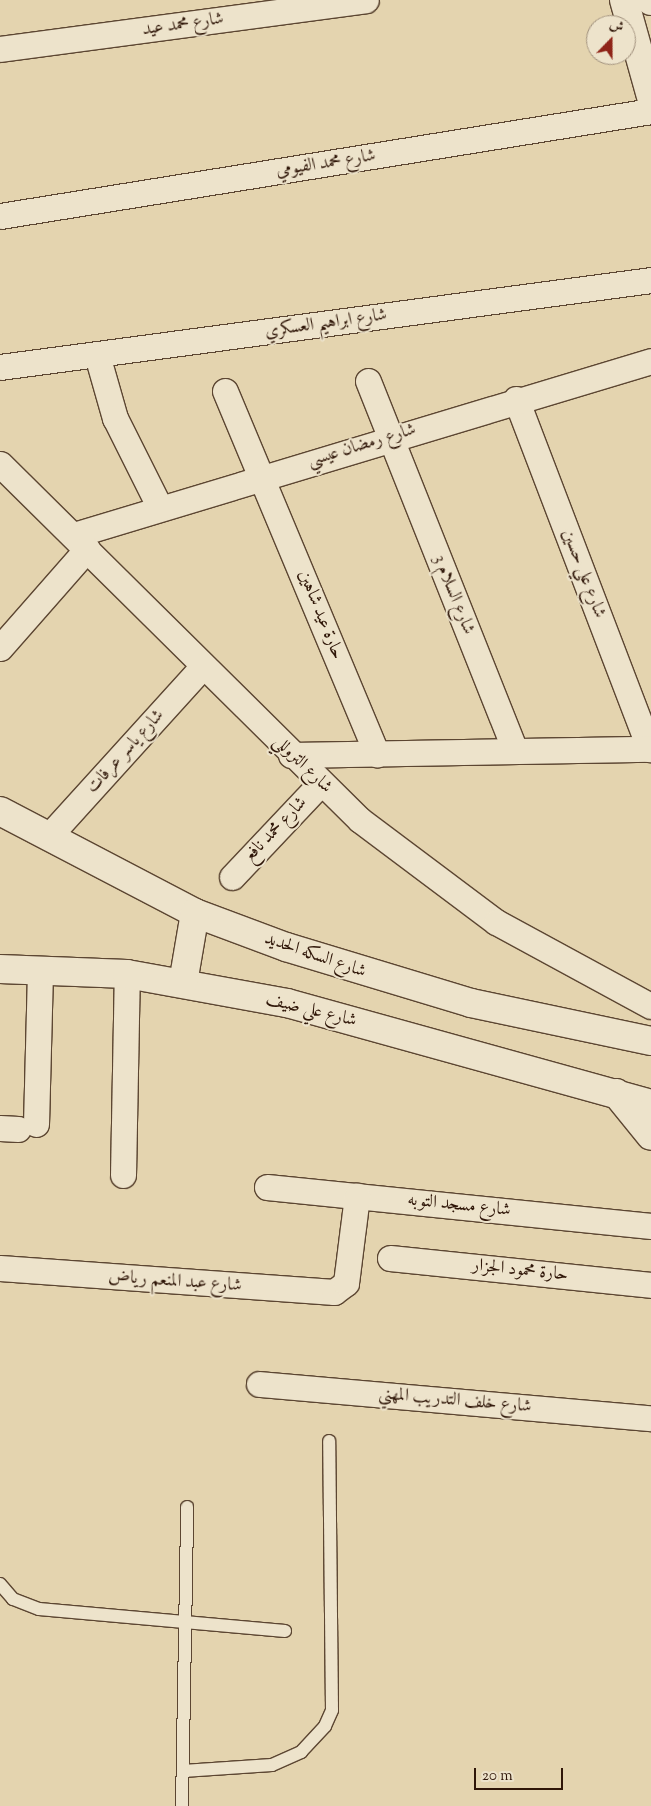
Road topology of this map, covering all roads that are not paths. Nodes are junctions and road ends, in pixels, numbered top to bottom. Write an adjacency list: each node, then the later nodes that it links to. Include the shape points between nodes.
1 (366, 0): 3 (street, شارع محمد عيد)
2 (624, 0): 4 (main road)
3 (0, 49)
4 (651, 97)
5 (651, 111): 6 (street, شارع محمد الفيومي)
6 (0, 216)
7 (651, 280): 8 (street, شارع ابراهيم العسكري)
8 (97, 355): 10 (street, شارع ابراهيم العسكري); 17 (street, via 115,418)
9 (651, 361): 13 (street, شارع رمضان عيسي)
10 (0, 367)
11 (368, 381): 14 (street, شارع السلام 3)
12 (225, 391): 16 (street, حارة عيد شاهين)
13 (516, 399): 14 (street, شارع رمضان عيسي); 21 (street, شارع علي حسين)
14 (390, 439): 16 (street, شارع رمضان عيسي); 22 (street, شارع السلام 3)
15 (0, 464): 18 (street, شارع التروللي)
16 (263, 476): 17 (street, شارع رمضان عيسي); 23 (street, حارة عيد شاهين)
17 (160, 508): 18 (street, شارع رمضان عيسي)
18 (81, 542): 19 (street); 20 (street, شارع التروللي)
19 (0, 648)
20 (203, 666): 24 (street, شارع التروللي); 27 (street, شارع ياسر عرفات)
21 (650, 749): 22 (street)
22 (515, 752): 23 (street)
23 (377, 754): 24 (street)
24 (291, 755): 25 (street, شارع التروللي)
25 (321, 783): 28 (street, شارع محمد نافع); 34 (street, شارع التروللي, via 426,873 496,922)
26 (0, 811): 27 (main road, شارع السكه الحديد)
27 (48, 837): 29 (main road, شارع السكه الحديد)
28 (232, 877)
29 (195, 913): 33 (main road); 35 (main road, شارع السكه الحديد, via 387,980)
30 (0, 969): 31 (main road, شارع علي ضيف)
31 (40, 970): 32 (main road, شارع علي ضيف); 38 (street)
32 (127, 974): 33 (main road, شارع علي ضيف); 40 (street)
33 (183, 983): 36 (main road, شارع علي ضيف, via 326,1013)
34 (651, 1006)
35 (651, 1041)
36 (616, 1093): 37 (main road, شارع علي ضيف); 39 (main road)
37 (651, 1104)
38 (18, 1127)
39 (651, 1136)
40 (123, 1174)
41 (267, 1187): 42 (street, شارع مسجد التوبه)
42 (357, 1196): 43 (street, شارع مسجد التوبه); 45 (street, شارع عبد المنعم رياض, via 346,1283 327,1292)
43 (651, 1226)
44 (390, 1258): 46 (street, حارة محمود الجزار)
45 (0, 1268)
46 (651, 1285)
47 (259, 1384): 48 (street, شارع خلف التدريب المهني)
48 (651, 1418)
49 (329, 1441): 54 (lane, via 332,1710 325,1726 302,1752 272,1765)
50 (187, 1507): 52 (lane)
51 (0, 1584): 52 (lane, via 14,1599 39,1609)
52 (185, 1622): 53 (lane); 54 (lane)
53 (285, 1632)
54 (183, 1771): 55 (lane)
55 (182, 1806)

